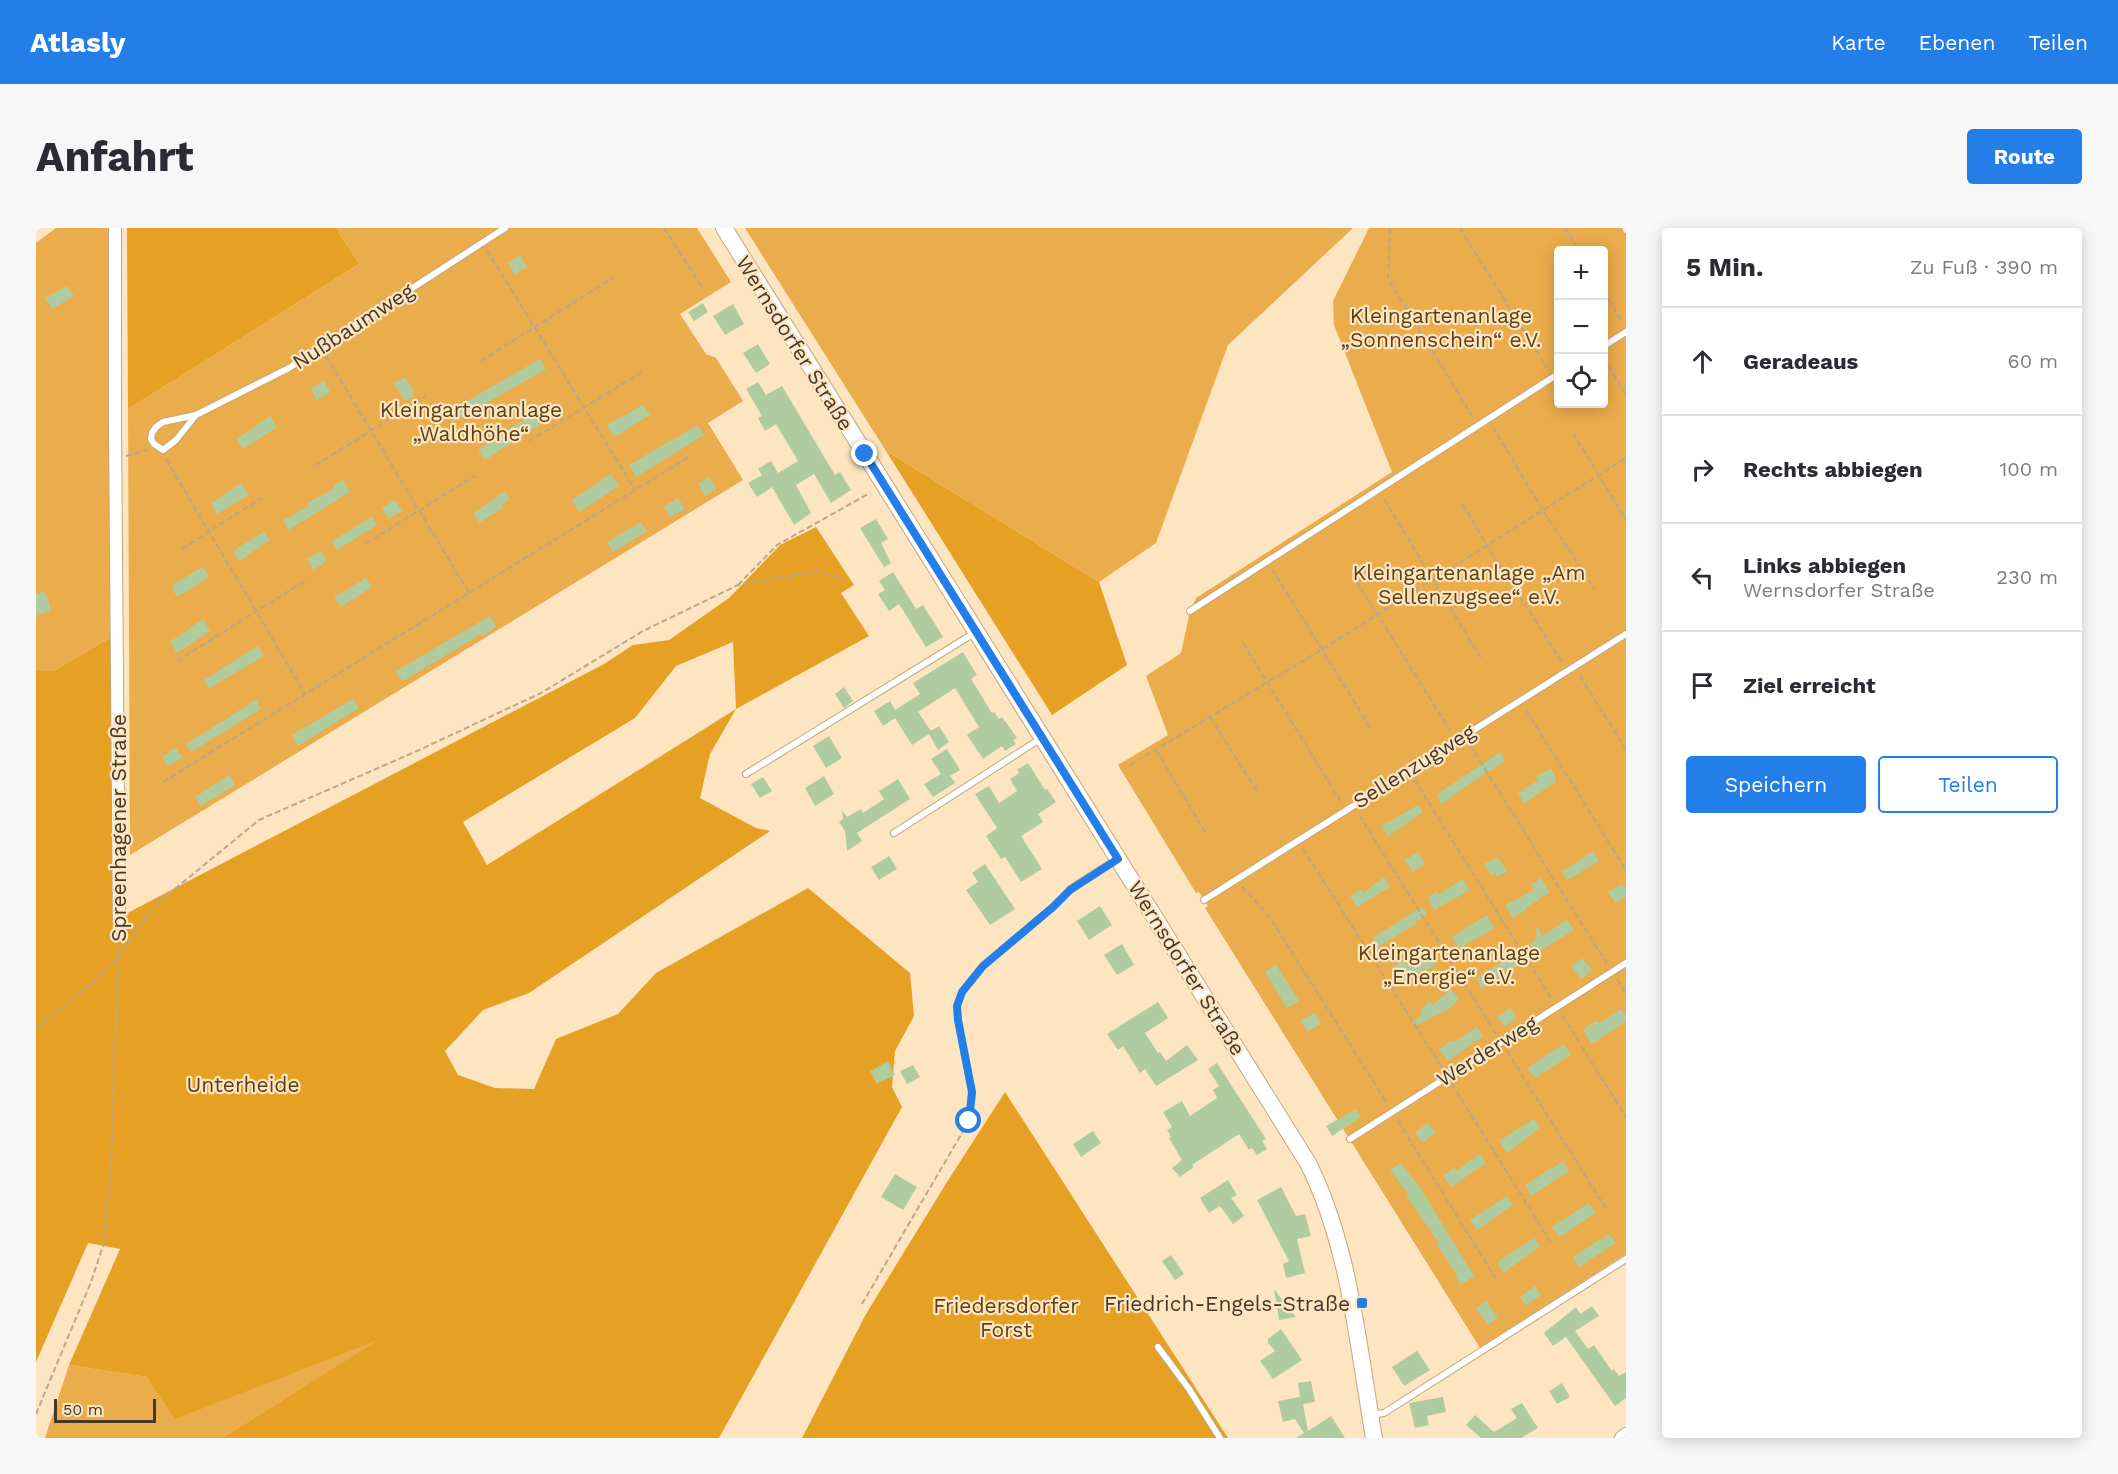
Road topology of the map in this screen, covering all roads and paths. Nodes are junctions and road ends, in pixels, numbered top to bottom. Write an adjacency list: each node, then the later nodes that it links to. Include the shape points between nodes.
1 (115, 228): 94 (street, Spreenhagener Straße)
2 (505, 228): 8 (lane, Nußbaumweg)
3 (664, 228): 11 (path)
4 (724, 228): 62 (main road, Wernsdorfer Straße)
5 (1390, 228): 27 (path, via 1388,279)
6 (1460, 228): 20 (path)
7 (1565, 228): 9 (path)
8 (482, 242): 13 (path); 16 (lane, Nußbaumweg)
9 (1576, 246)
10 (614, 277): 13 (path)
11 (703, 289)
12 (1608, 298): 14 (path)
13 (534, 327): 17 (path); 24 (path)
14 (1626, 330): 15 (lane)
15 (1608, 343)
16 (321, 347): 25 (lane, Nußbaumweg, via 281,373); 28 (path)
17 (481, 361)
18 (1608, 365): 22 (path)
19 (642, 372): 24 (path)
20 (1554, 373)
21 (1554, 377): 26 (lane)
22 (1626, 395)
23 (426, 396): 28 (path)
24 (584, 408): 30 (path); 40 (path)
25 (196, 415): 31 (lane, Nußbaumweg, via 163,422 152,433); 32 (lane, Nußbaumweg)
26 (1488, 419): 27 (lane); 45 (path)
27 (1477, 425): 39 (lane)
28 (371, 430): 36 (path); 44 (path)
29 (1574, 433): 37 (path)
30 (529, 441)
31 (154, 444): 32 (lane); 33 (path)
32 (163, 450): 47 (path)
33 (133, 454)
34 (690, 456): 40 (path)
35 (1626, 458): 37 (path)
36 (316, 465)
37 (1599, 475): 45 (path); 46 (path)
38 (475, 476): 44 (path)
39 (1378, 489): 51 (lane); 55 (path)
40 (635, 490): 58 (path)
41 (870, 492): 56 (path, via 777,545)
42 (261, 498): 47 (path)
43 (1463, 504): 49 (path)
44 (420, 510): 48 (path); 58 (path)
45 (1544, 511): 49 (path); 57 (path)
46 (1626, 520)
47 (209, 532): 50 (path); 60 (path)
48 (365, 544)
49 (1486, 546): 55 (path); 68 (path)
50 (182, 549)
51 (1267, 562): 59 (lane); 65 (path)
52 (1352, 574): 61 (path)
53 (309, 579): 60 (path)
54 (844, 580): 56 (path, via 817,571)
55 (1433, 580): 61 (path); 66 (path)
56 (738, 585): 95 (path, via 643,631 541,693 259,820 154,906)
57 (1595, 589)
58 (469, 593): 70 (path)
59 (1190, 611)
60 (256, 612): 67 (path); 70 (path)
61 (1378, 614): 65 (path); 76 (path)
62 (977, 632): 75 (main road, Wernsdorfer Straße); 81 (lane)
63 (1626, 634): 68 (lane, Sellenzugweg)
64 (1243, 643): 69 (path)
65 (1321, 650): 69 (path); 73 (path)
66 (1482, 660)
67 (177, 661)
68 (1570, 668): 71 (lane, Sellenzugweg); 77 (path)
69 (1267, 682): 72 (path); 85 (path)
70 (305, 694): 82 (path)
71 (1519, 700): 74 (lane, Sellenzugweg); 90 (path)
72 (1210, 717): 78 (path); 83 (path)
73 (1370, 727)
74 (1464, 735): 76 (lane, Sellenzugweg); 97 (path)
75 (1043, 737): 86 (lane); 89 (main road, Wernsdorfer Straße)
76 (1456, 740): 80 (lane, Sellenzugweg)
77 (1626, 749)
78 (1155, 750): 79 (path); 87 (path)
79 (1130, 765)
80 (1408, 770): 84 (lane, Sellenzugweg); 99 (path)
81 (746, 774)
82 (163, 782)
83 (1259, 794)
84 (1353, 804): 85 (lane, Sellenzugweg); 101 (path)
85 (1346, 809): 88 (lane, Sellenzugweg)
86 (894, 833)
87 (1208, 835)
88 (1298, 841): 91 (lane, Sellenzugweg); 102 (path)
89 (1118, 859): 92 (lane); 113 (main road, Wernsdorfer Straße, via 1320,1187 1342,1257)
90 (1626, 870)
91 (1236, 880): 93 (lane, Sellenzugweg); 103 (path, via 1269,916)
92 (1070, 890): 110 (path, via 983,966 962,992 957,1006 972,1092 969,1121)
93 (1204, 900)
94 (119, 921): 95 (path, Spreenhagener Straße)
95 (118, 957): 100 (path); 112 (path, Spreenhagener Straße, via 111,1162 104,1243)
96 (1626, 963): 97 (lane, Werderweg)
97 (1612, 972): 98 (path); 99 (lane, Werderweg)
98 (1626, 994)
99 (1557, 1007): 101 (lane, Werderweg); 104 (path)
100 (36, 1028)
101 (1501, 1041): 102 (lane, Werderweg); 106 (path)
102 (1447, 1076): 103 (lane, Werderweg); 107 (path)
103 (1392, 1111): 105 (lane, Werderweg); 109 (path)
104 (1626, 1117)
105 (1350, 1139)
106 (1607, 1210)
107 (1551, 1243)
108 (1626, 1259): 113 (lane, via 1384,1413)
109 (1496, 1279)
110 (862, 1304)
111 (1158, 1347): 115 (lane)
112 (36, 1414)
113 (1370, 1415): 116 (main road, Wernsdorfer Straße)
114 (1626, 1434): 117 (street)
115 (1220, 1438)
116 (1374, 1438)
117 (1621, 1438)

